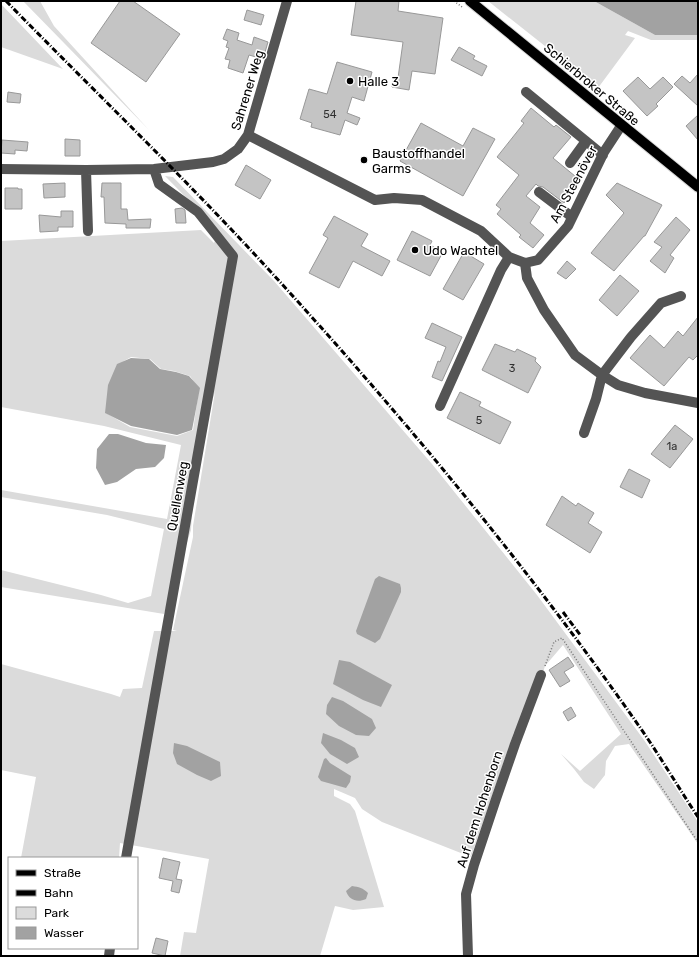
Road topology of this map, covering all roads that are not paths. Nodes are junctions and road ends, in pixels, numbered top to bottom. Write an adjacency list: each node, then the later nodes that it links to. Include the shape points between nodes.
1 (287, 1): 5 (street, Sahrener Weg)
2 (470, 1): 4 (main road, Schierbroker Straße)
3 (526, 92): 6 (street)
4 (621, 126): 7 (street, Am Steenöver); 12 (main road, Schierbroker Straße)
5 (248, 135): 10 (street, Sahrener Weg, via 238,149 224,159); 16 (street, via 375,200 422,200 481,231)
6 (586, 141): 7 (street); 8 (street)
7 (603, 155): 14 (street, Am Steenöver)
8 (570, 163)
9 (1, 169): 11 (street, Sahrener Weg)
10 (154, 169): 11 (street, Sahrener Weg); 24 (street, Quellenweg, via 159,184 198,212 233,256)
11 (86, 170): 15 (street)
12 (698, 188)
13 (539, 192): 14 (street)
14 (572, 217): 17 (street, Am Steenöver, via 568,226 538,260)
15 (88, 231)
16 (509, 257): 17 (street); 21 (street)
17 (525, 263): 19 (street, via 527,278 544,310 576,355)
18 (681, 296): 19 (street, via 661,303)
19 (602, 375): 20 (street, via 618,385); 22 (street)
20 (698, 403)
21 (440, 406)
22 (584, 433)
23 (541, 675): 25 (street, Auf dem Hohenborn, via 498,792 466,894)
24 (126, 857)
25 (468, 956)

